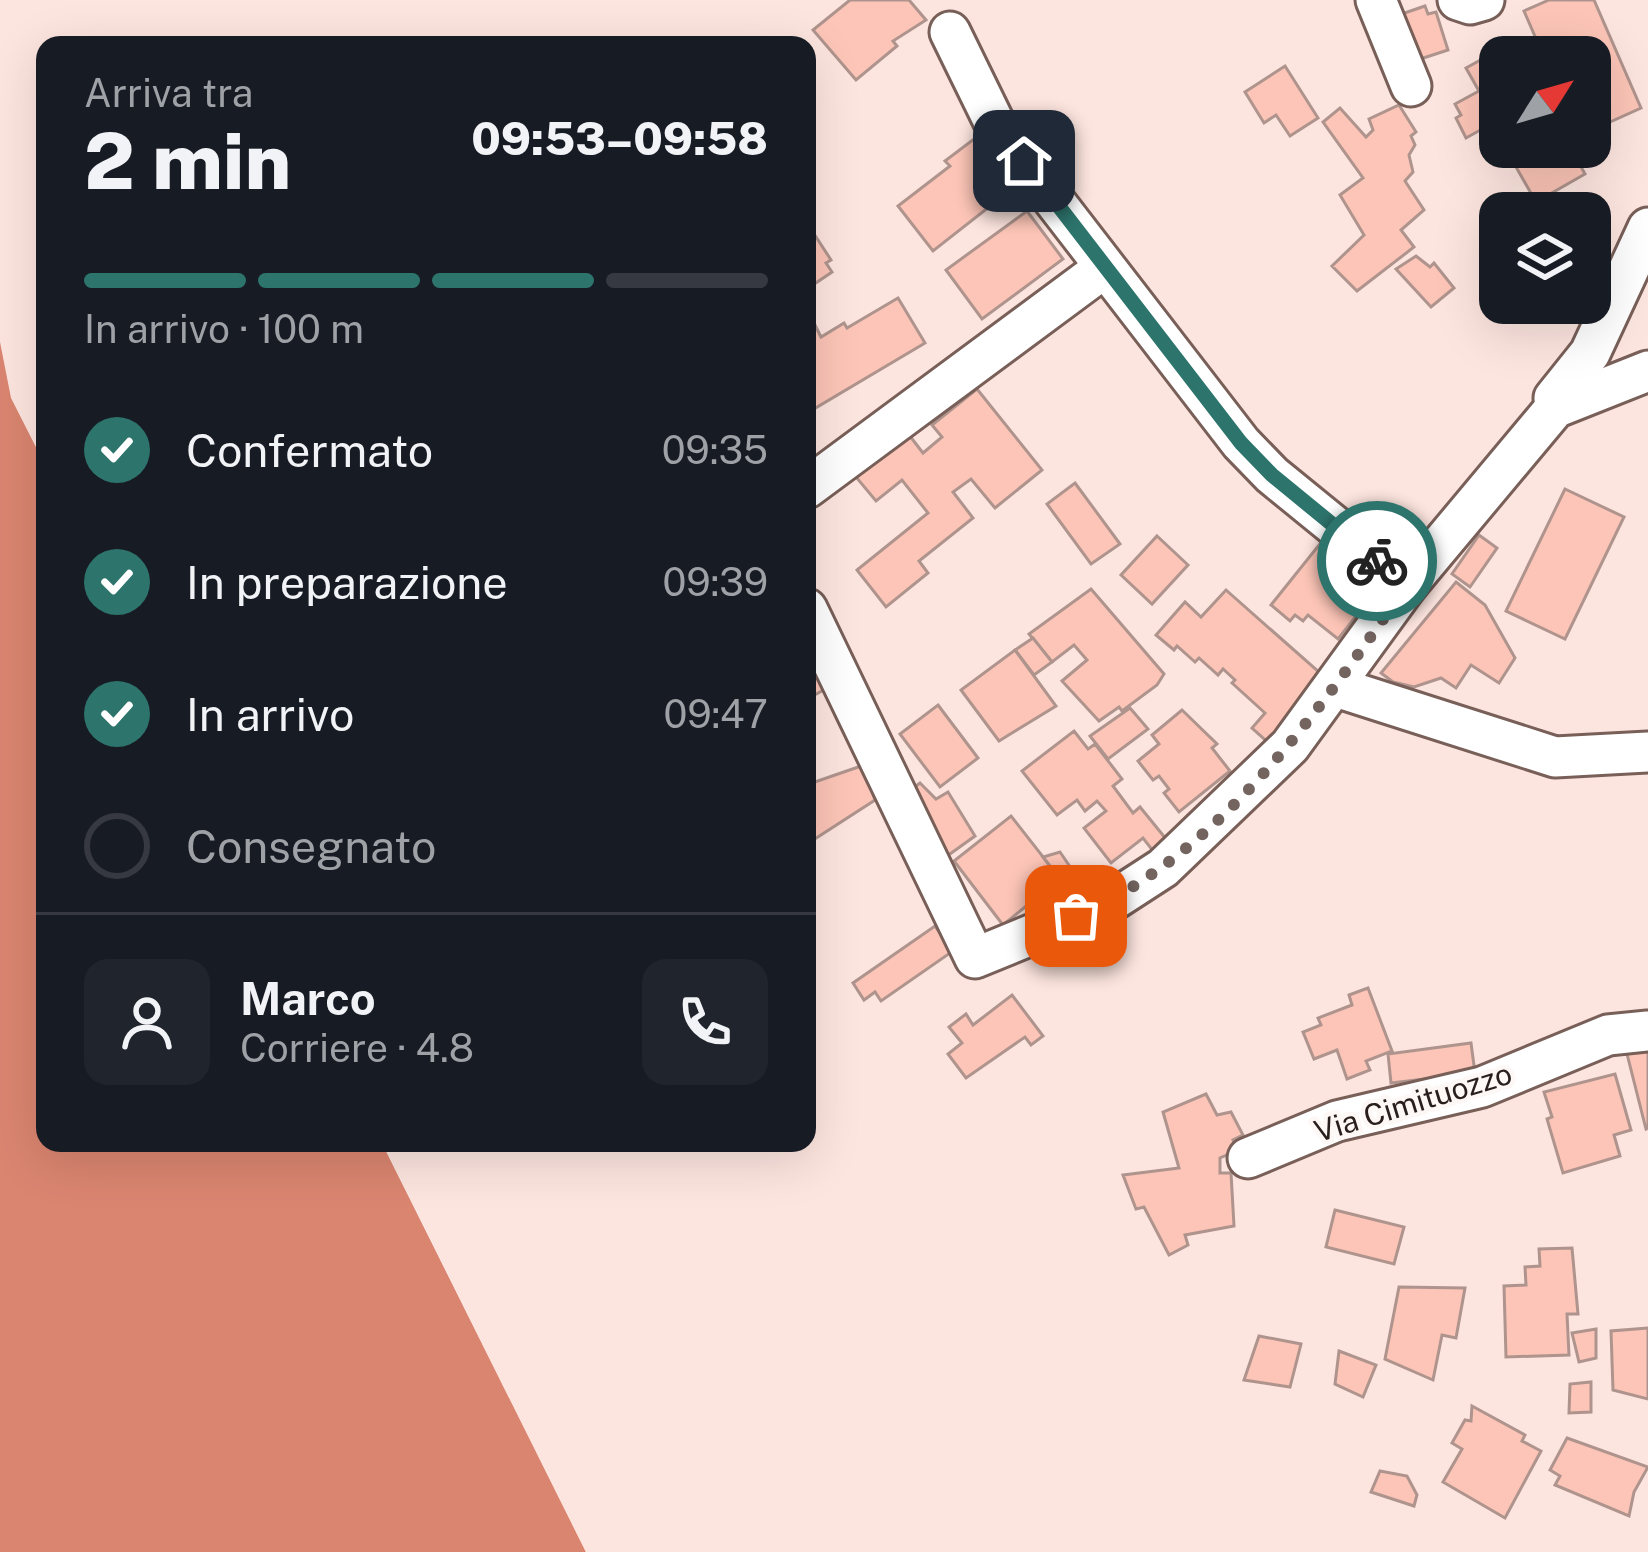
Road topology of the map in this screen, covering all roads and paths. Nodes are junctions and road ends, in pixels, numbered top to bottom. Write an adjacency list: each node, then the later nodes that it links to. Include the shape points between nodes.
1 (1376, 0): 5 (street)
2 (1458, 0): 3 (street)
3 (1484, 0)
4 (950, 32): 7 (street, via 995,124)
5 (1411, 86)
6 (1648, 228): 9 (street, via 1591,353 1554,398)
7 (1103, 268): 10 (street); 11 (street, via 1241,443)
8 (1648, 371): 9 (street)
9 (1555, 408): 11 (street)
10 (816, 481)
11 (1407, 585): 13 (street)
12 (816, 628): 13 (street, via 975,958 1109,902 1163,868 1290,746)
13 (1336, 687): 14 (street, via 1555,757)
14 (1648, 752)
15 (1648, 1031): 16 (street, Via Cimituozzo, via 1608,1035 1482,1087 1337,1120)
16 (1248, 1158)

